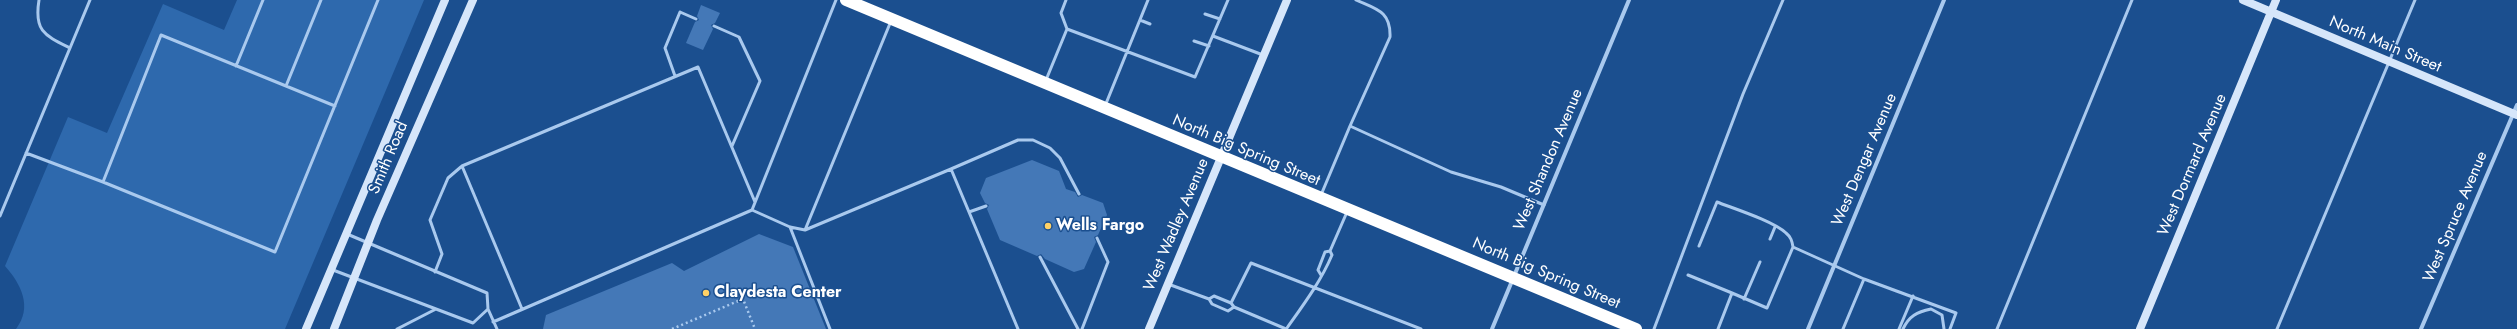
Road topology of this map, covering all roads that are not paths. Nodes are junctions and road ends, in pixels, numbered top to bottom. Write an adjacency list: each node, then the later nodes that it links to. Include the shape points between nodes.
1 (39, 0): 36 (lane, via 36,16 40,28 46,36)
2 (90, 0): 36 (lane)
3 (263, 0): 40 (lane)
4 (321, 0): 43 (lane)
5 (378, 0): 45 (lane)
6 (444, 0): 67 (street, Smith Road)
7 (472, 0): 70 (street, Smith Road)
8 (836, 0): 57 (lane)
9 (846, 0): 27 (highway, North Big Spring Street)
10 (1066, 0): 32 (lane, via 1061,13)
11 (1148, 0): 29 (lane)
12 (1228, 0): 28 (lane)
13 (1287, 0): 38 (street, West Wadley Avenue)
14 (1356, 0): 23 (lane)
15 (1370, 0): 23 (lane)
16 (1629, 0): 58 (street, West Shandon Avenue)
17 (1783, 0): 109 (lane, via 1743,94)
18 (1944, 0): 76 (street, West Dengar Avenue)
19 (2132, 0): 117 (lane)
20 (2243, 0): 24 (street, North Main Street)
21 (2276, 0): 24 (street, West Dormard Avenue)
22 (2415, 0): 39 (lane)
23 (1368, 5): 48 (lane, via 1389,20 1390,37)
24 (2272, 12): 39 (street, North Main Street); 118 (street, West Dormard Avenue)
25 (1205, 14): 28 (lane)
26 (696, 19): 41 (lane, via 680,12 665,48)
27 (892, 19): 42 (highway, North Big Spring Street); 66 (lane)
28 (1220, 19): 33 (lane)
29 (1140, 20): 30 (lane); 37 (lane)
30 (1150, 24)
31 (714, 26): 49 (lane, via 739,37 760,81)
32 (1067, 29): 37 (lane); 42 (lane)
33 (1213, 36): 35 (lane); 38 (lane)
34 (1194, 41): 35 (lane)
35 (1209, 46): 37 (lane, via 1195,77)
36 (70, 48): 50 (lane)
37 (1127, 51): 46 (lane)
38 (1263, 55): 51 (street, West Wadley Avenue)
39 (2390, 62): 47 (street, North Main Street); 119 (lane)
40 (236, 66): 43 (lane); 54 (lane, via 161,36)
41 (675, 76): 49 (lane, via 698,67); 52 (lane)
42 (1045, 84): 46 (highway, North Big Spring Street)
43 (286, 86): 45 (lane)
44 (2517, 105): 47 (street, West Spruce Avenue)
45 (335, 106): 54 (lane, via 275,252)
46 (1104, 108): 51 (highway, North Big Spring Street)
47 (2515, 114): 120 (street, West Spruce Avenue)
48 (1350, 126): 56 (lane); 58 (lane, via 1451,172 1501,187)
49 (732, 146): 57 (lane)
50 (26, 153): 54 (lane); 63 (lane)
51 (1220, 158): 56 (highway, North Big Spring Street); 84 (street, West Wadley Avenue)
52 (462, 166): 78 (lane, via 448,178 430,220 442,254); 94 (lane)
53 (950, 169): 55 (lane, via 1018,140 1033,140 1050,148 1060,158); 62 (lane); 66 (lane)
54 (102, 182)
55 (1079, 194)
56 (1320, 198): 61 (highway, North Big Spring Street)
57 (755, 202): 60 (lane)
58 (1544, 205): 82 (street, West Shandon Avenue)
59 (986, 206): 62 (lane)
60 (752, 210): 64 (lane); 94 (lane)
61 (1348, 211): 73 (lane); 82 (highway, North Big Spring Street)
62 (969, 212): 102 (lane)
63 (0, 216)
64 (790, 227): 66 (lane); 101 (lane)
65 (1775, 227): 69 (lane); 71 (lane, via 1717,202); 72 (lane, via 1786,233 1792,240)
66 (805, 230)
67 (346, 234): 70 (lane); 77 (street, Smith Road)
68 (1097, 238): 104 (lane, via 1108,262)
69 (1770, 239)
70 (368, 243): 78 (lane); 81 (street, Smith Road)
71 (1699, 246)
72 (1793, 247): 76 (lane); 89 (lane, via 1767,308)
73 (1330, 251): 79 (lane, via 1332,255 1325,272); 79 (lane, via 1325,252 1318,270)
74 (1040, 257): 103 (lane)
75 (1760, 262): 89 (lane)
76 (1834, 265): 83 (lane); 111 (street, West Dengar Avenue)
77 (331, 270): 81 (lane); 97 (street, Smith Road)
78 (436, 272): 93 (lane, via 487,293)
79 (1321, 275): 85 (lane)
80 (1688, 275): 86 (lane)
81 (354, 278): 92 (lane); 98 (street, Smith Road)
82 (1514, 278): 107 (street, West Shandon Avenue); 108 (highway, North Big Spring Street)
83 (1864, 280): 87 (lane); 112 (lane)
84 (1168, 284): 88 (lane); 105 (street, West Wadley Avenue)
85 (1315, 287): 90 (lane, via 1251,263); 96 (lane); 106 (lane)
86 (1732, 294): 89 (lane); 110 (lane)
87 (1913, 296): 113 (lane); 116 (lane, via 1956,313)
88 (1209, 299): 90 (lane, via 1214,296); 91 (lane, via 1212,304 1228,311)
89 (1744, 299)
90 (1232, 303): 91 (lane)
91 (1234, 307): 96 (lane)
92 (436, 309): 93 (lane, via 473,323); 99 (lane)
93 (488, 309): 95 (lane)
94 (522, 310): 95 (lane)
95 (494, 322): 100 (lane)
96 (1287, 328)
97 (306, 329)
98 (334, 329)
99 (398, 329)
100 (496, 329)
101 (830, 329)
102 (1018, 329)
103 (1078, 329)
104 (1082, 329)
105 (1149, 329)
106 (1421, 329)
107 (1492, 329)
108 (1636, 329)
109 (1654, 329)
110 (1718, 329)
111 (1808, 329)
112 (1843, 329)
113 (1899, 329)
114 (1903, 329): 115 (lane, via 1917,312 1931,309 1942,315)
115 (1944, 329)
116 (1950, 329)
117 (1998, 329)
118 (2140, 329)
119 (2277, 329)
120 (2421, 329)

